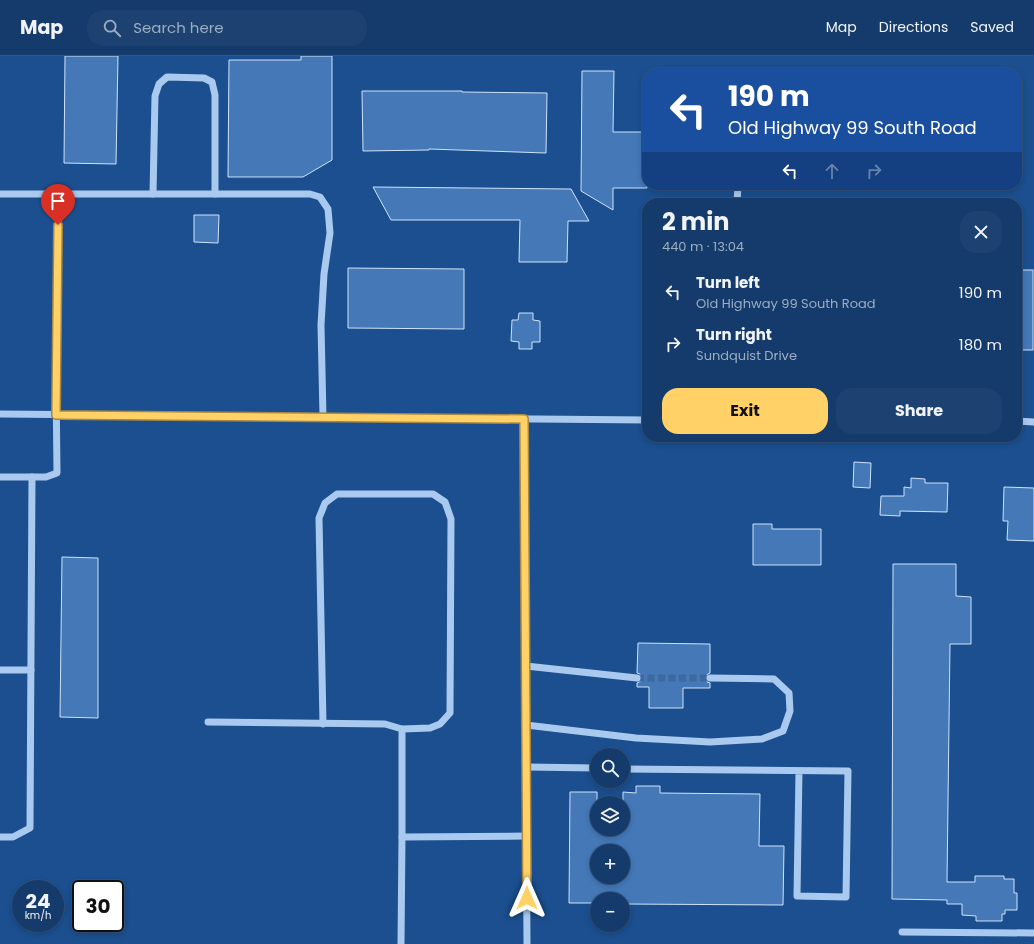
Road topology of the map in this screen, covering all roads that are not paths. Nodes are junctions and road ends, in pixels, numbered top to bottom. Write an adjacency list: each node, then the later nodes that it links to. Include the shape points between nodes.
1 (0, 194): 2 (street)
2 (59, 194): 3 (street); 6 (street)
3 (153, 194): 4 (street); 4 (street, via 155,96 159,84 167,77 204,78 212,82 215,95)
4 (215, 194): 7 (street, via 310,194 320,197 328,210 330,233 321,325)
5 (0, 414): 6 (street)
6 (56, 415): 7 (street); 13 (street, via 57,473 46,477)
7 (323, 417): 8 (street)
8 (524, 419): 9 (street); 14 (street)
9 (642, 420)
10 (1022, 422): 11 (street)
11 (1034, 422)
12 (0, 477): 13 (street)
13 (32, 477): 16 (street)
14 (526, 666): 17 (street); 21 (street)
15 (0, 670): 16 (street)
16 (31, 670): 28 (street, via 30,828 13,837)
17 (638, 678)
18 (710, 678): 21 (street, via 774,679 789,693 790,710 783,731 762,739 710,742 636,738)
19 (208, 722): 20 (street)
20 (323, 724): 22 (street, via 385,724); 22 (street, via 319,518 325,503 338,494 433,494 445,502 451,519 450,713 440,724 430,728)
21 (526, 724): 23 (street)
22 (402, 730): 29 (street)
23 (526, 767): 24 (street); 27 (street)
24 (590, 768)
25 (630, 769): 26 (street)
26 (799, 771): 26 (street, via 848,771 846,897 797,896)
27 (526, 836): 29 (street); 33 (street)
28 (0, 837)
29 (402, 837): 32 (street)
30 (902, 932): 31 (street)
31 (1034, 934)
32 (401, 944)
33 (527, 944)

